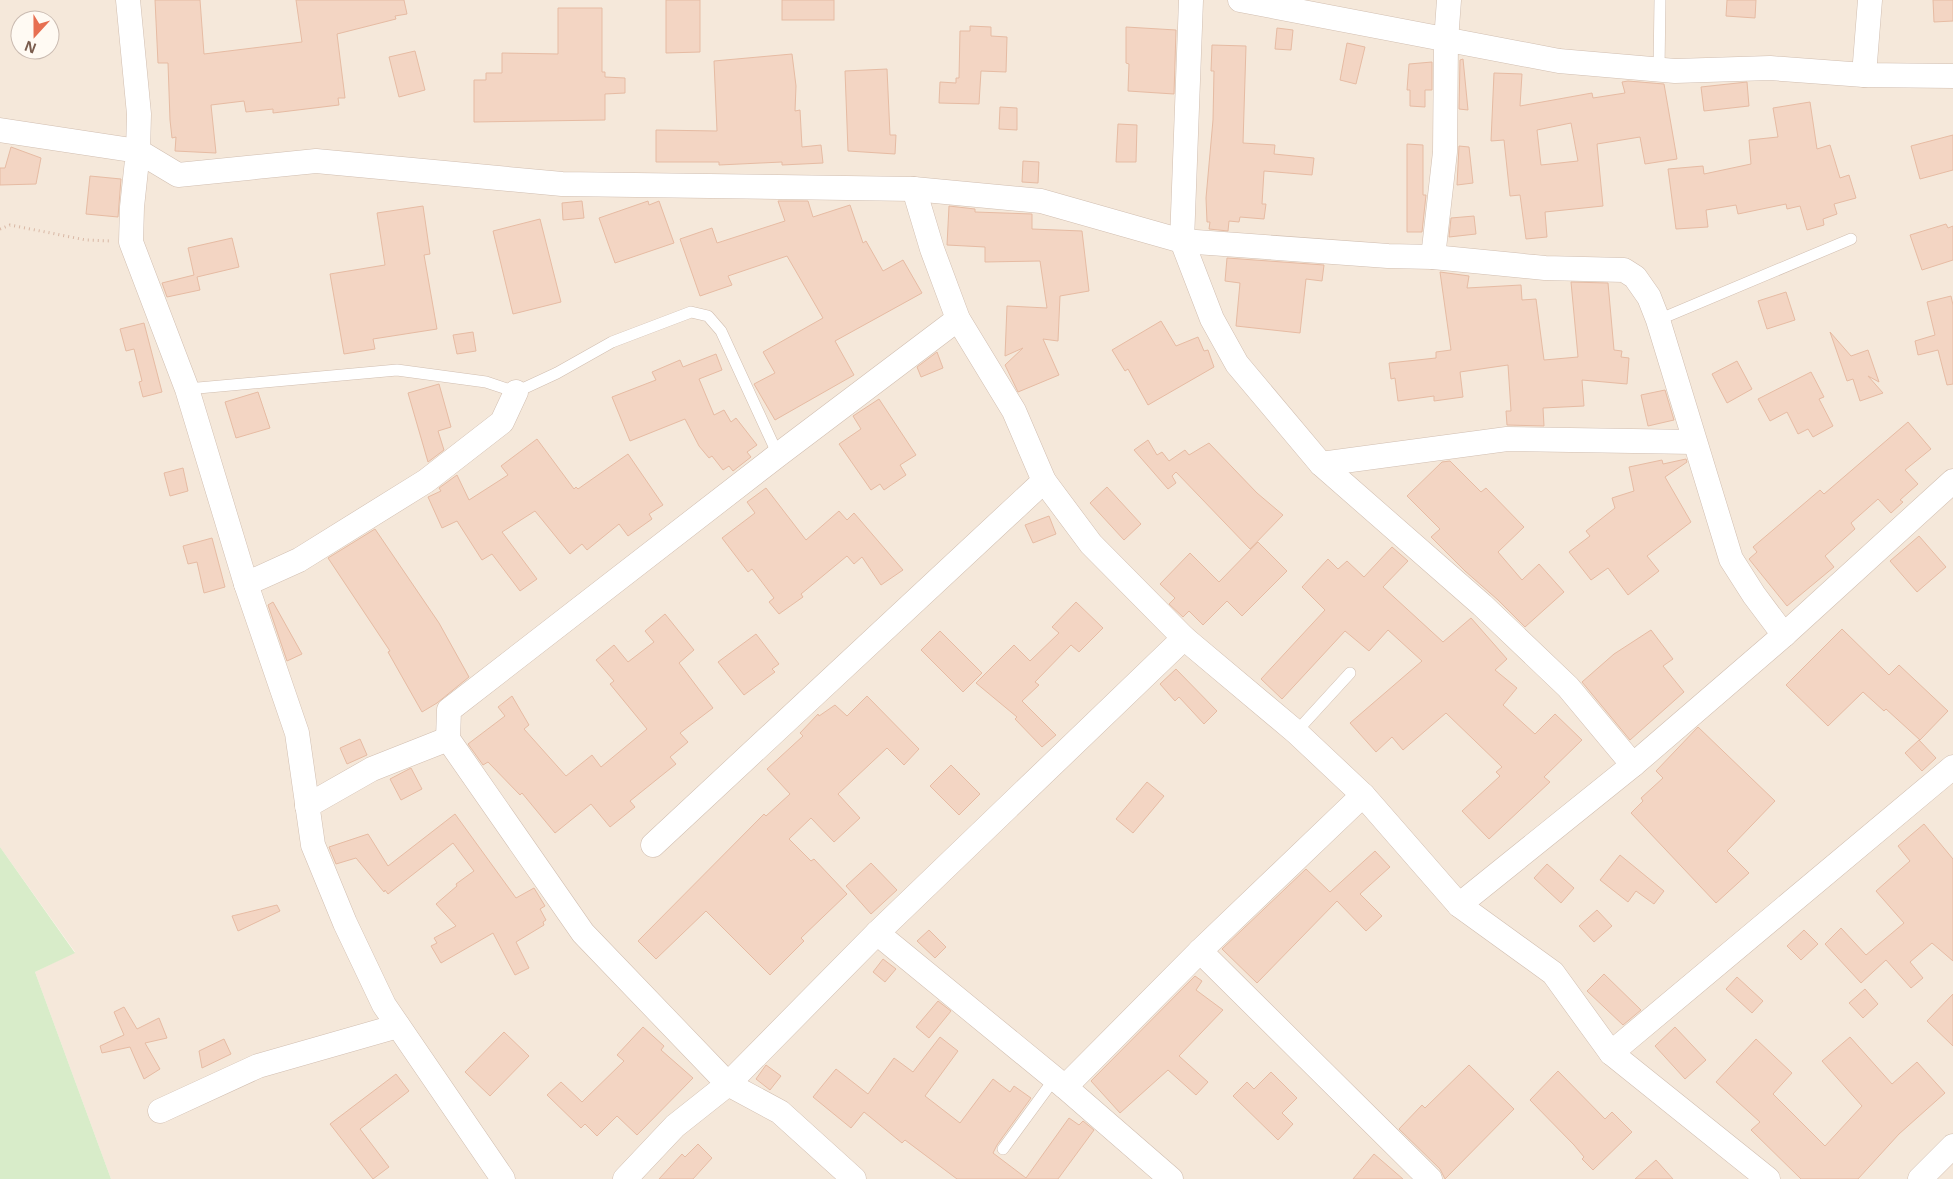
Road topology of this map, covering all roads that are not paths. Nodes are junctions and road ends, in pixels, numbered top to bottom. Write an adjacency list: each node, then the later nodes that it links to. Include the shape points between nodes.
1 (128, 0): 12 (street)
2 (1191, 0): 15 (street)
3 (1240, 0): 7 (street)
4 (1449, 0): 7 (street)
5 (1660, 0): 8 (lane)
6 (1870, 0): 9 (street)
7 (1446, 41): 8 (street, via 1559,61); 16 (street, via 1445,152)
8 (1659, 69): 9 (street, via 1770,68)
9 (1864, 75): 10 (street)
10 (1953, 76)
11 (0, 130): 12 (street)
12 (138, 151): 13 (street, via 178,175 316,161 562,184); 19 (street, via 131,242)
13 (914, 189): 15 (street, via 1041,201); 17 (street)
14 (1851, 239): 18 (lane)
15 (1182, 241): 16 (street, via 1378,256); 23 (street, via 1212,319 1237,364)
16 (1433, 257): 18 (street, via 1545,268 1624,270 1635,277 1649,297)
17 (958, 319): 22 (street); 24 (street, via 1014,411)
18 (1658, 320): 21 (street)
19 (187, 390): 20 (lane, via 397,370 486,382); 26 (street)
20 (516, 392): 22 (lane, via 558,373 612,342 691,312 708,316 721,331); 26 (street, via 502,422 426,481 300,560)
21 (1694, 442): 23 (street, via 1507,439); 27 (street, via 1731,559)
22 (778, 455): 31 (street, via 449,710)
23 (1321, 464): 32 (street, via 1482,605 1554,673)
24 (1044, 481): 28 (street, via 1091,544); 36 (street)
25 (1953, 481): 27 (street)
26 (246, 584): 35 (street, via 297,732)
27 (1784, 635): 32 (street)
28 (1184, 638): 30 (street); 38 (street)
29 (1350, 673): 30 (lane)
30 (1296, 732): 34 (street)
31 (448, 739): 35 (street, via 372,769); 43 (street, via 583,933)
32 (1633, 765): 37 (street)
33 (1953, 767): 41 (street)
34 (1363, 795): 37 (street); 39 (street)
35 (307, 806): 40 (street, via 313,845 344,923 384,1005)
36 (653, 845)
37 (1459, 905): 41 (street, via 1553,973)
38 (877, 933): 42 (street); 43 (street)
39 (1200, 951): 42 (street); 51 (street)
40 (398, 1026): 44 (street, via 258,1066); 47 (street)
41 (1611, 1053): 52 (street)
42 (1060, 1083): 46 (lane); 50 (street)
43 (728, 1084): 48 (street, via 675,1126); 49 (street, via 780,1112)
44 (160, 1111)
45 (1953, 1146): 53 (street)
46 (1004, 1149)
47 (503, 1179)
48 (625, 1179)
49 (854, 1179)
50 (1171, 1179)
51 (1430, 1179)
52 (1768, 1179)
53 (1920, 1179)

